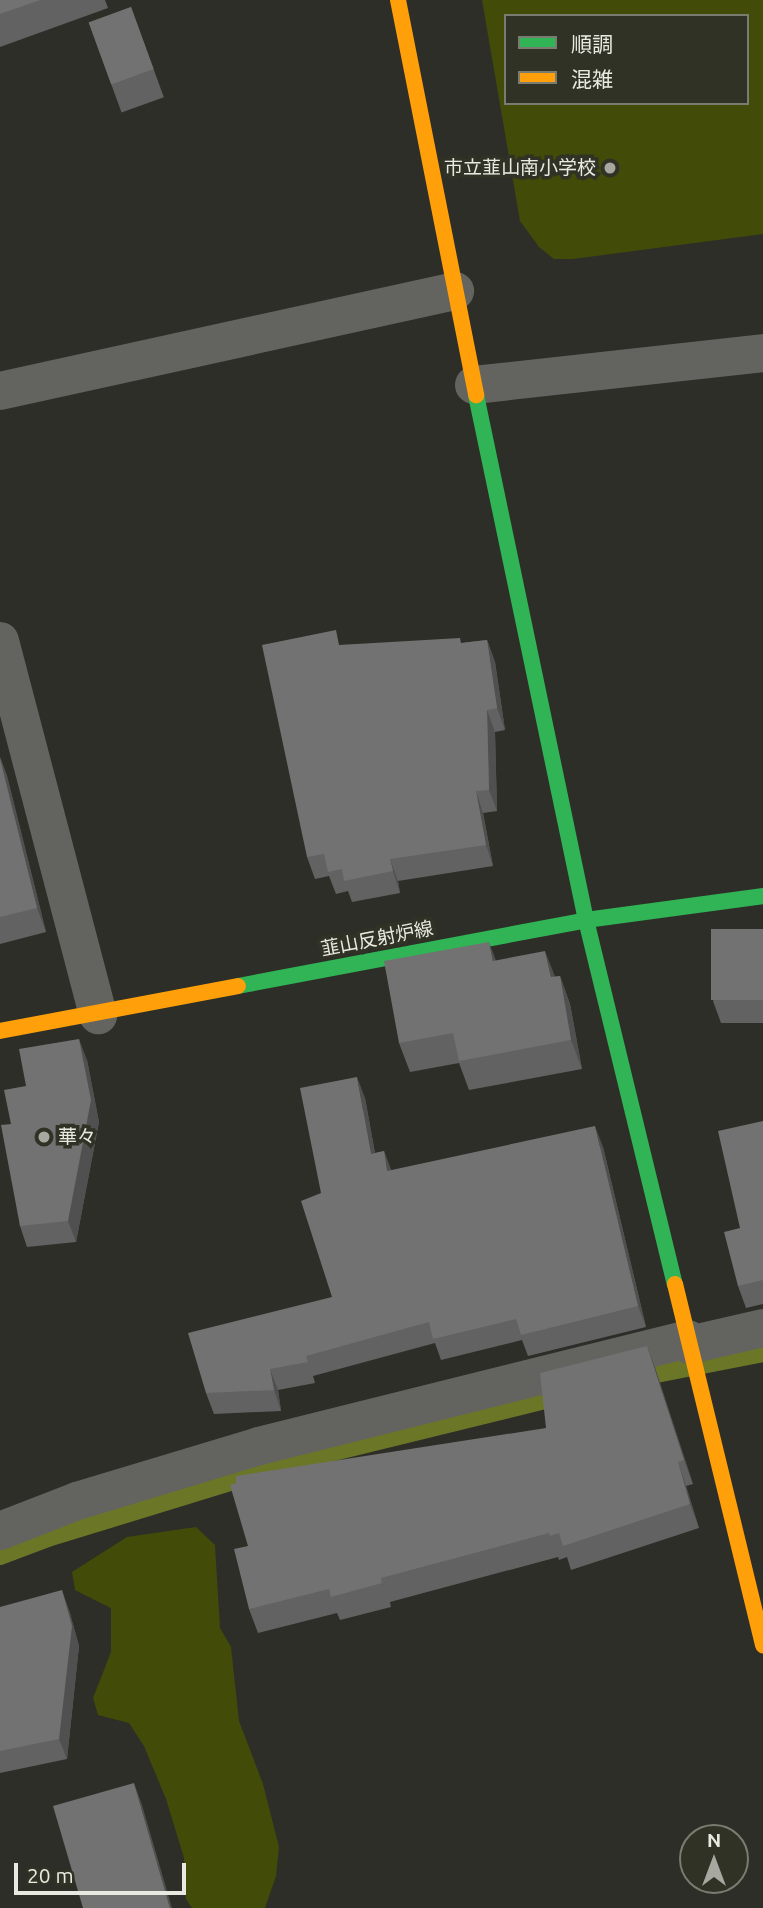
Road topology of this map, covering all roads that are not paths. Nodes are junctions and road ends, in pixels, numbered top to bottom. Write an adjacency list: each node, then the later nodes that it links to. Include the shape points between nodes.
1 (398, 0): 2 (street)
2 (455, 291): 4 (street); 5 (street)
3 (763, 353): 4 (street)
4 (474, 385): 8 (street)
5 (0, 391)
6 (0, 641): 9 (street)
7 (763, 896): 8 (street, 韮山反射炉線)
8 (586, 920): 9 (street, 韮山反射炉線); 12 (street)
9 (98, 1014): 10 (street, 韮山反射炉線)
10 (0, 1031)
11 (763, 1328): 12 (street)
12 (689, 1342): 13 (street, via 259,1446 77,1501); 14 (street)
13 (0, 1531)
14 (763, 1646)

